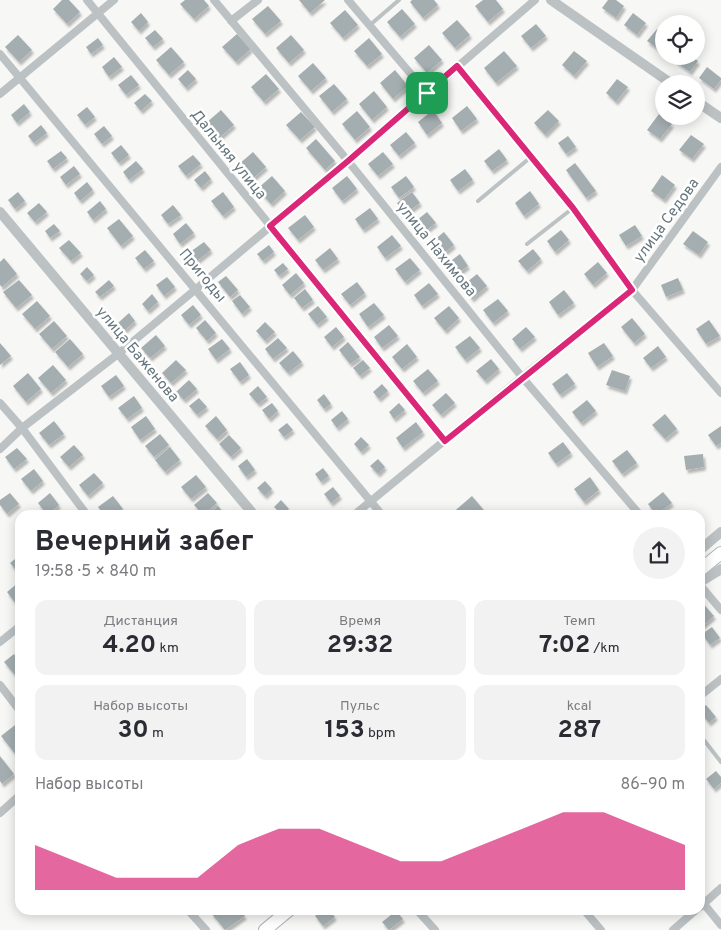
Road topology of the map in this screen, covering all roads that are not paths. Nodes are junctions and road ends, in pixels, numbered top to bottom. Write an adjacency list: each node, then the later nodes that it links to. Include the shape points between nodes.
1 (87, 0): 9 (street, Дальняя улица)
2 (114, 0): 9 (street)
3 (214, 0): 10 (street, улица Нахимова)
4 (258, 0): 10 (street)
5 (348, 0): 11 (street)
6 (399, 0): 11 (lane)
7 (535, 0): 13 (street)
8 (551, 0): 14 (street)
9 (98, 14): 15 (street); 26 (street, Дальняя улица)
10 (231, 21): 21 (street, улица Нахимова)
11 (370, 25): 16 (street)
12 (0, 54): 15 (street, Пригоды)
13 (457, 66): 16 (street); 20 (street)
14 (659, 75)
15 (21, 78): 17 (street); 28 (street, Пригоды)
16 (427, 93): 21 (street)
17 (0, 94)
18 (705, 106): 19 (street)
19 (721, 118)
20 (531, 157): 23 (lane); 24 (street)
21 (348, 161): 26 (street); 31 (street, улица Нахимова)
22 (721, 167): 29 (street, улица Седова)
23 (478, 200)
24 (573, 208): 27 (lane); 29 (street)
25 (0, 212): 30 (street, улица Баженова)
26 (270, 226): 28 (street); 35 (street, Дальняя улица)
27 (527, 244)
28 (196, 289): 30 (street); 37 (street, Пригоды)
29 (632, 290): 31 (street, улица Седова); 32 (street)
30 (118, 354): 34 (street); 39 (street, улица Баженова)
31 (522, 377): 35 (street, улица Седова); 42 (street, улица Нахимова)
32 (721, 393)
33 (0, 403): 34 (street)
34 (22, 428): 36 (street); 38 (street)
35 (445, 441): 37 (street, улица Седова)
36 (0, 448)
37 (370, 501): 40 (street, улица Седова); 41 (street, Пригоды)
38 (82, 510)
39 (250, 510)
40 (360, 510)
41 (378, 510)
42 (636, 510)
43 (721, 532): 44 (street)
44 (705, 546)
45 (721, 553): 46 (main road)
46 (705, 566)
47 (721, 569): 48 (street)
48 (705, 579)
49 (705, 591): 50 (street)
50 (721, 610)
51 (15, 630): 52 (street)
52 (0, 642)
53 (721, 679): 55 (street)
54 (0, 685): 56 (street)
55 (705, 692)
56 (15, 704)
57 (705, 741): 58 (lane)
58 (721, 762)
59 (15, 800): 60 (street)
60 (0, 814)
61 (721, 888): 62 (street)
62 (705, 900)
63 (705, 907): 69 (street)
64 (192, 915): 70 (street)
65 (283, 915): 71 (main road)
66 (422, 915): 72 (street)
67 (588, 915): 73 (street)
68 (690, 915): 74 (street)
69 (721, 925)
70 (206, 930)
71 (265, 930)
72 (435, 930)
73 (601, 930)
74 (673, 930)

